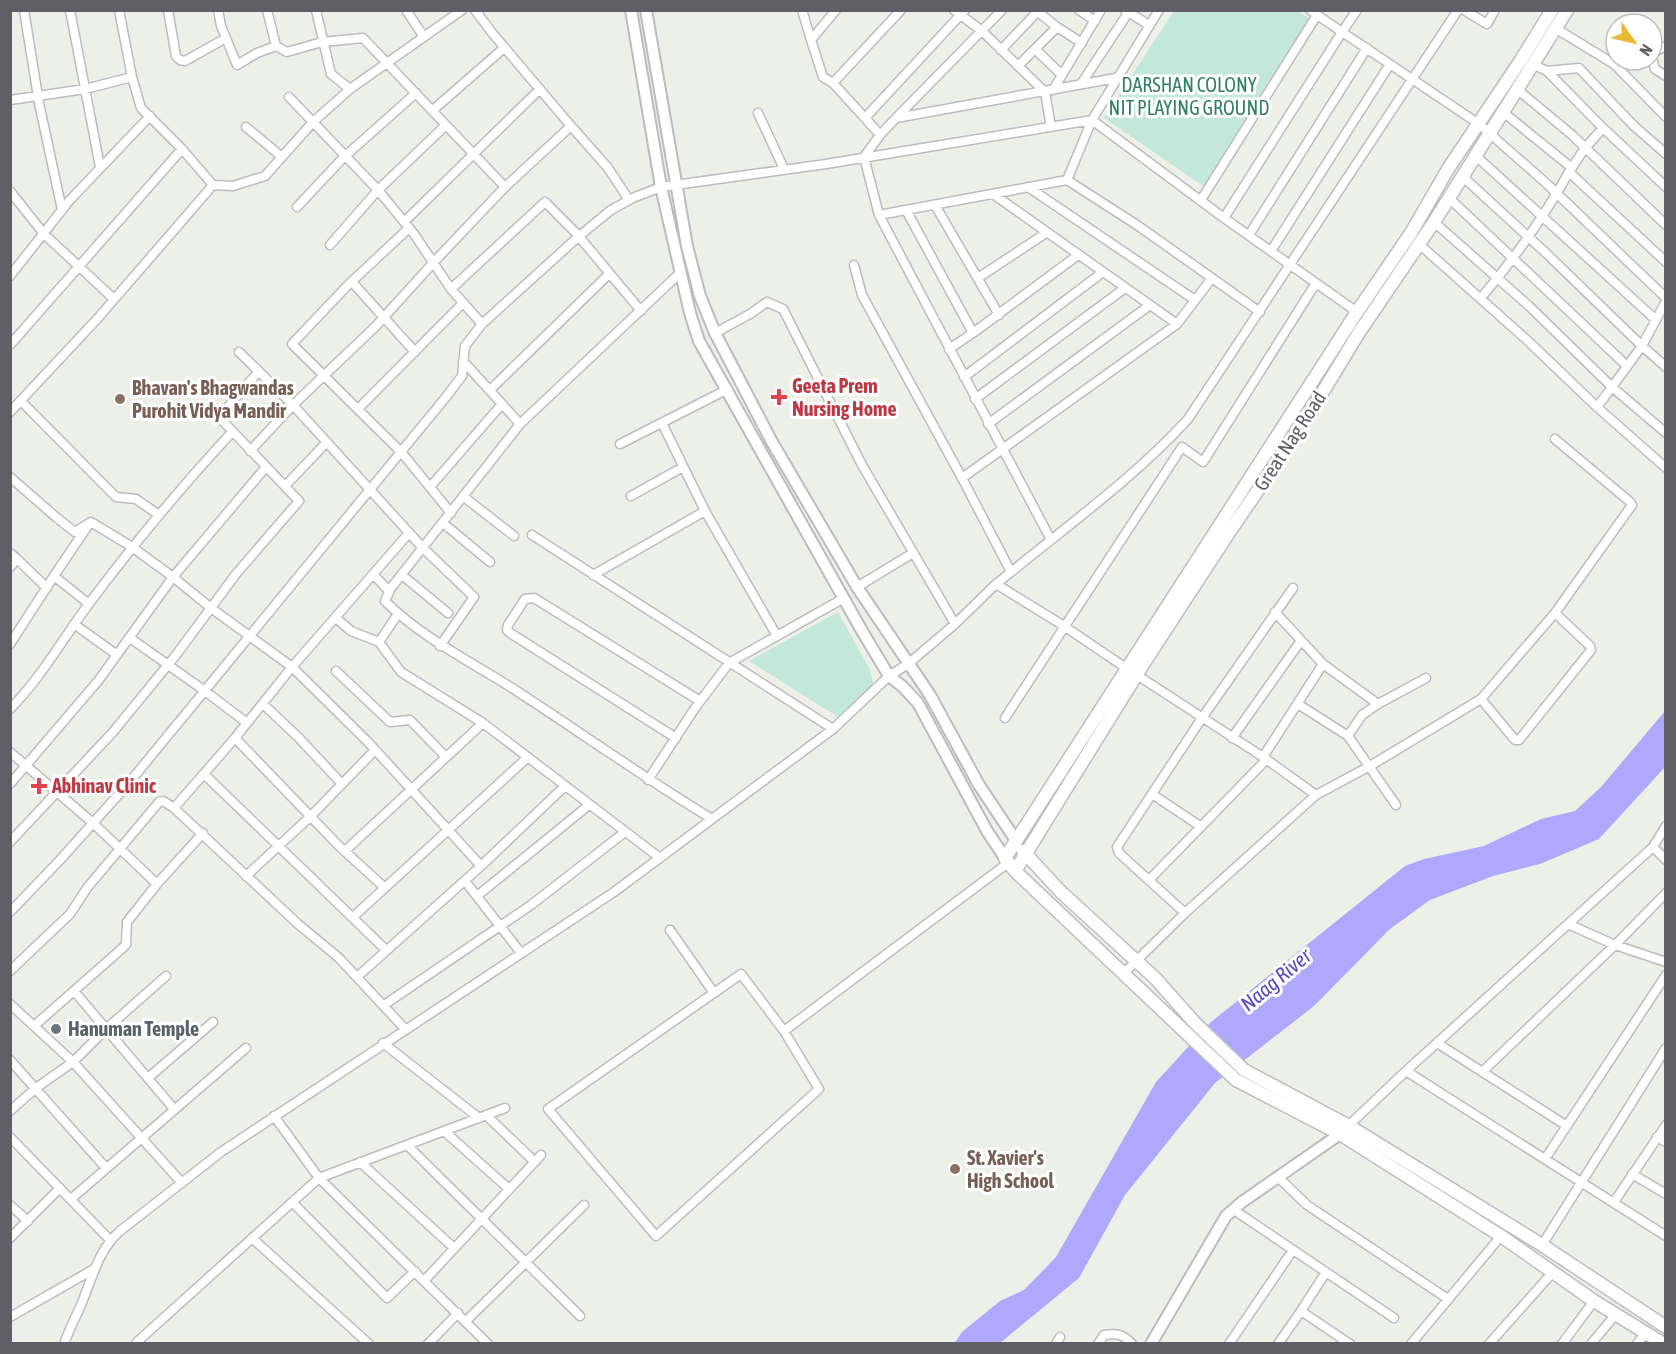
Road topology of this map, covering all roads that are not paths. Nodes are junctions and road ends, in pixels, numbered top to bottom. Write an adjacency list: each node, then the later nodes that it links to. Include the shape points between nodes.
1 (24, 10): 65 (street)
2 (70, 10): 59 (street)
3 (119, 10): 54 (street)
4 (168, 10): 37 (street, via 180,60 185,61)
5 (218, 10): 37 (street)
6 (267, 10): 41 (street)
7 (316, 10): 39 (street)
8 (406, 10): 36 (street)
9 (462, 10): 36 (street)
10 (475, 10): 42 (street)
11 (631, 10): 101 (street)
12 (646, 10): 98 (street)
13 (802, 10): 38 (street)
14 (836, 10): 38 (street)
15 (901, 10): 57 (street)
16 (1002, 10): 34 (street)
17 (1079, 10): 30 (street)
18 (1101, 10): 30 (street)
19 (1159, 10): 31 (street)
20 (1357, 10): 35 (street)
21 (1458, 10): 56 (street)
22 (1464, 10): 23 (street, via 1486,24)
23 (1495, 10)
24 (1552, 10): 78 (main road, Great Nag Road)
25 (1567, 10): 33 (main road, Great Nag Road)
26 (1039, 11): 32 (street); 45 (street)
27 (1127, 11): 31 (street); 58 (street)
28 (960, 12): 34 (street); 73 (street)
29 (1314, 13): 35 (street); 110 (street)
30 (1095, 21): 40 (street)
31 (1149, 25): 55 (street)
32 (1057, 27): 40 (street); 44 (street)
33 (1555, 28): 46 (street); 49 (main road, Great Nag Road)
34 (982, 31): 45 (street); 74 (street)
35 (1342, 32): 43 (street); 117 (street)
36 (424, 37): 47 (street)
37 (226, 38): 41 (street, via 237,65)
38 (811, 40): 57 (street, via 823,77)
39 (322, 42): 41 (street, via 286,52); 47 (street, via 363,38); 60 (street, via 330,75)
40 (1082, 43): 53 (street)
41 (276, 46)
42 (504, 48): 61 (street); 68 (street)
43 (1367, 48): 48 (street); 123 (street)
44 (1035, 49): 50 (street); 53 (street)
45 (1001, 50): 50 (street)
46 (1604, 58)
47 (387, 63): 60 (street); 64 (street)
48 (1390, 64): 56 (street); 128 (street)
49 (1532, 64): 51 (street); 62 (main road, Great Nag Road)
50 (1018, 66): 63 (street)
51 (1547, 71): 82 (street); 88 (street, via 1579,68)
52 (1622, 72): 72 (street)
53 (1062, 75): 63 (street)
54 (132, 77): 59 (street); 71 (street, via 141,108)
55 (1116, 78): 58 (street); 75 (street)
56 (1414, 80): 78 (street); 134 (street)
57 (833, 82): 73 (street)
58 (1081, 84): 63 (street)
59 (85, 89): 65 (street); 93 (street)
60 (350, 89): 76 (street)
61 (540, 89): 79 (street); 87 (street)
62 (1517, 89): 69 (main road, Great Nag Road); 85 (street)
63 (1049, 91): 74 (street); 81 (street)
64 (416, 93): 68 (street); 89 (street)
65 (38, 96): 67 (street); 113 (street)
66 (289, 97): 76 (street)
67 (10, 100)
68 (433, 110): 77 (street)
69 (1503, 112): 83 (main road, Great Nag Road); 95 (street)
70 (758, 114): 94 (street)
71 (150, 116): 86 (street); 93 (street)
72 (1665, 117)
73 (865, 118): 84 (street)
74 (896, 118): 84 (street)
75 (1092, 120): 81 (street); 97 (street); 110 (street)
76 (313, 122): 89 (street); 92 (street)
77 (446, 124): 87 (street); 104 (street)
78 (1479, 124): 83 (street); 155 (main road, Great Nag Road)
79 (572, 126): 100 (street); 109 (street)
80 (246, 127): 92 (street)
81 (1051, 127): 91 (street)
82 (1603, 128): 85 (street); 103 (street)
83 (1490, 134): 90 (main road, Great Nag Road); 107 (street)
84 (880, 135): 91 (street)
85 (1585, 148): 95 (street); 120 (street)
86 (182, 149): 99 (street); 135 (street)
87 (473, 153): 100 (street); 119 (street)
88 (1665, 154)
89 (345, 156): 104 (street); 112 (street)
90 (1476, 156): 96 (main road, Great Nag Road); 116 (street)
91 (864, 157): 94 (street); 115 (street)
92 (282, 158): 99 (street, via 265,176 233,186)
93 (100, 167): 113 (street)
94 (784, 169): 98 (street)
95 (1570, 170): 107 (street); 132 (street)
96 (1462, 176): 108 (main road, Great Nag Road); 125 (street)
97 (1067, 180): 102 (street); 141 (street)
98 (675, 184): 101 (street); 162 (street, via 700,296)
99 (213, 185): 148 (street)
100 (506, 187): 131 (street)
101 (661, 187): 109 (street); 136 (street)
102 (1028, 187): 106 (street); 149 (street)
103 (1665, 187)
104 (378, 190): 119 (street); 127 (street)
105 (10, 191): 122 (street)
106 (993, 194): 111 (street); 121 (street)
107 (1556, 194): 116 (street); 150 (street)
108 (1449, 198): 118 (main road, Great Nag Road); 130 (street)
109 (629, 200): 124 (street)
110 (1201, 200): 117 (street)
111 (935, 205): 114 (street); 140 (street)
112 (297, 207)
113 (62, 210): 122 (street)
114 (906, 210): 115 (street); 163 (street)
115 (879, 215): 166 (street)
116 (1543, 216): 125 (street); 159 (street)
117 (1224, 218): 123 (street)
118 (1434, 222): 126 (main road, Great Nag Road); 142 (street)
119 (406, 225): 131 (street); 143 (street)
120 (1665, 225)
121 (1046, 233): 129 (street); 140 (street)
122 (44, 234): 135 (street); 138 (street)
123 (1249, 236): 128 (street)
124 (578, 237): 139 (street); 146 (street, via 545,202); 160 (street)
125 (1528, 237): 130 (street); 165 (street)
126 (1419, 244): 147 (street); 158 (main road, Great Nag Road)
127 (330, 245)
128 (1271, 251): 134 (street)
129 (1078, 255): 137 (street); 156 (street)
130 (1512, 259): 142 (street); 170 (street)
131 (433, 262): 146 (street); 157 (street)
132 (1665, 262)
133 (854, 265): 202 (street, via 862,295)
134 (1291, 266): 144 (street); 154 (street)
135 (79, 267): 148 (street); 164 (street)
136 (681, 272): 153 (street); 176 (street, via 699,341)
137 (1103, 272): 145 (street); 174 (street)
138 (11, 273)
139 (609, 274): 153 (street); 177 (street)
140 (978, 278): 156 (street)
141 (1212, 278): 149 (street); 154 (street)
142 (1498, 278): 147 (street); 175 (street)
143 (352, 282): 157 (street); 173 (street, via 292,344)
144 (1316, 283): 155 (street); 194 (street, via 1203,462)
145 (1125, 288): 152 (street); 178 (street)
146 (451, 290): 151 (street)
147 (1481, 298): 182 (street)
148 (114, 299): 179 (street)
149 (1195, 300): 161 (street)
150 (1665, 300): 159 (street)
151 (463, 303): 160 (street); 168 (street)
152 (1150, 305): 161 (street); 187 (street)
153 (641, 311): 186 (street)
154 (1260, 312): 190 (street)
155 (1357, 312): 158 (main road); 258 (main road, Great Nag Road)
156 (999, 315): 163 (street)
157 (385, 316): 168 (street); 173 (street)
158 (1368, 320): 260 (main road, Great Nag Road)
159 (1656, 320): 165 (street)
160 (482, 324): 169 (street, via 465,346)
161 (1177, 324): 196 (street)
162 (715, 333): 219 (street, via 767,302 783,309 862,465); 230 (street, via 772,442)
163 (973, 333): 166 (street)
164 (10, 345)
165 (1642, 346): 170 (street); 171 (street)
166 (949, 350): 174 (street)
167 (239, 352): 172 (street)
168 (416, 352): 183 (street)
169 (463, 361): 177 (street); 197 (street, via 462,376)
170 (1628, 366): 175 (street)
171 (1665, 367)
172 (259, 371): 181 (street); 188 (street, via 219,417)
173 (326, 376): 181 (street); 183 (street)
174 (964, 377): 178 (street)
175 (1612, 387): 182 (street); 189 (street)
176 (728, 389): 185 (street); 234 (street)
177 (490, 390): 180 (street)
178 (975, 399): 187 (street)
179 (21, 400): 184 (street); 210 (street, via 116,497 136,499)
180 (502, 404): 186 (street); 204 (street)
181 (292, 405): 192 (street); 195 (street)
182 (1597, 407): 200 (street)
183 (358, 409): 197 (street)
184 (10, 412)
185 (662, 423): 193 (street); 199 (street)
186 (520, 424): 207 (street)
187 (988, 424): 196 (street)
188 (232, 432): 195 (street); 210 (street)
189 (1665, 433)
190 (1171, 438): 194 (street); 216 (street)
191 (1555, 439): 239 (street, via 1632,505)
192 (327, 442): 203 (street); 205 (street)
193 (620, 444)
194 (1182, 447): 244 (street)
195 (250, 451): 198 (street)
196 (1002, 451): 202 (street); 216 (street)
197 (402, 453): 204 (street); 205 (street)
198 (266, 467): 203 (street); 228 (street)
199 (683, 467): 206 (street); 208 (street)
200 (1665, 468)
201 (10, 477): 211 (street, via 75,532)
202 (962, 478): 223 (street)
203 (285, 486): 236 (street, via 299,501)
204 (430, 487): 209 (street)
205 (370, 490): 213 (street); 245 (street)
206 (631, 496)
207 (464, 497): 209 (street); 215 (street)
208 (705, 511): 226 (street); 246 (street)
209 (452, 513): 212 (street)
210 (159, 515): 217 (street)
211 (91, 522): 217 (street); 227 (street)
212 (444, 523): 218 (street); 221 (street)
213 (409, 533): 218 (street); 224 (street)
214 (532, 535): 226 (street)
215 (514, 536)
216 (1051, 540): 223 (street)
217 (132, 547): 228 (street); 235 (street)
218 (423, 548): 225 (street); 251 (street, via 474,597)
219 (913, 553): 230 (street); 243 (street)
220 (14, 556): 222 (street); 231 (street)
221 (490, 562)
222 (10, 567)
223 (1011, 572): 229 (street)
224 (373, 574): 233 (street); 241 (street)
225 (402, 575): 233 (street); 238 (street)
226 (592, 575): 253 (street)
227 (54, 576): 231 (street); 235 (street)
228 (173, 577): 236 (street); 247 (street)
229 (996, 584): 243 (street); 244 (street)
230 (857, 587): 255 (street)
231 (47, 588): 250 (street)
232 (1293, 588): 237 (street)
233 (389, 591): 240 (street, via 385,601)
234 (844, 598): 246 (street); 261 (street)
235 (89, 604): 242 (street)
236 (211, 608): 245 (street); 254 (street)
237 (1275, 612): 249 (street); 271 (street)
238 (448, 613)
239 (1555, 613): 264 (street); 264 (street, via 1591,650 1519,741)
240 (398, 614): 248 (street); 251 (street)
241 (336, 618): 248 (street, via 351,631); 257 (street)
242 (74, 624): 252 (street); 269 (street, via 27,692)
243 (954, 624): 255 (street)
244 (1065, 626): 258 (street); 270 (street)
245 (250, 636): 257 (street); 263 (street)
246 (777, 636): 253 (street)
247 (130, 638): 252 (street); 254 (street)
248 (379, 642): 273 (street, via 401,672)
249 (1300, 642): 256 (street); 278 (street)
250 (10, 644)
251 (440, 646): 287 (street, via 508,686)
252 (117, 655): 284 (street)
253 (729, 663): 265 (street); 274 (street)
254 (168, 664): 263 (street); 292 (street)
255 (908, 664): 261 (street); 307 (street, via 930,695 978,785)
256 (1323, 664): 267 (street); 268 (street)
257 (292, 667): 266 (street); 279 (street)
258 (1126, 668): 260 (main road); 307 (main road, Great Nag Road)
259 (336, 671): 281 (street, via 390,722 410,720)
260 (1137, 675): 271 (street); 312 (main road, Great Nag Road)
261 (889, 676): 274 (street); 315 (street, via 918,703)
262 (1426, 678): 268 (street)
263 (205, 691): 272 (street); 300 (street)
264 (1481, 699): 285 (street)
265 (700, 701): 277 (street); 277 (street, via 534,598 525,599 507,625 510,633)
266 (263, 704): 272 (street); 289 (street)
267 (1298, 704): 275 (street); 283 (street)
268 (1378, 704): 275 (street, via 1362,715)
269 (10, 709)
270 (1005, 718)
271 (1202, 718): 278 (street); 293 (street)
272 (247, 723): 276 (street)
273 (483, 723): 281 (street); 282 (street)
274 (832, 729): 299 (street)
275 (1348, 736): 285 (street)
276 (235, 738): 286 (street); 298 (street)
277 (676, 738): 287 (street)
278 (1232, 738): 283 (street)
279 (375, 750): 289 (street); 291 (street)
280 (10, 752): 284 (street)
281 (445, 756): 291 (street)
282 (528, 757): 290 (street); 303 (street)
283 (1265, 758): 294 (street); 301 (street)
284 (26, 766): 288 (street); 292 (street)
285 (1370, 766): 294 (street); 296 (street)
286 (204, 774): 297 (street); 308 (street)
287 (648, 780): 299 (street)
288 (10, 784)
289 (342, 784): 298 (street)
290 (565, 786): 295 (street); 316 (street)
291 (411, 789): 303 (street); 311 (street)
292 (56, 793): 300 (street); 306 (street)
293 (1152, 794): 301 (street); 318 (street, via 1117,849)
294 (1316, 795): 327 (street)
295 (589, 805): 304 (street); 323 (street)
296 (1396, 805)
297 (174, 808): 305 (street); 310 (street, via 159,802)
298 (311, 816): 308 (street); 311 (street)
299 (712, 819): 313 (street)
300 (93, 823): 310 (street); 326 (street)
301 (1200, 826): 318 (street)
302 (1665, 826): 309 (street)
303 (448, 830): 316 (street); 321 (street)
304 (625, 832): 313 (street); 330 (street)
305 (203, 834): 317 (street); 320 (street)
306 (10, 842)
307 (1017, 842): 312 (main road); 315 (main road, Great Nag Road)
308 (277, 846): 317 (street); 328 (street)
309 (1653, 847): 314 (street); 329 (street)
310 (120, 849): 320 (street); 337 (street, via 70,914)
311 (346, 850): 321 (street)
312 (1026, 855): 315 (main road, Great Nag Road); 335 (main road)
313 (660, 858): 334 (street)
314 (1665, 860)
315 (1009, 864): 338 (main road); 350 (street)
316 (481, 866): 319 (street)
317 (246, 876): 341 (street)
318 (1149, 880): 327 (street)
319 (465, 881): 323 (street); 333 (street)
320 (157, 884): 342 (street, via 127,922 126,945)
321 (385, 888): 328 (street)
322 (1665, 893): 324 (street)
323 (477, 896): 330 (street)
324 (1655, 906): 325 (street); 332 (street)
325 (1665, 910)
326 (10, 912)
327 (1185, 913): 335 (street)
328 (353, 917): 333 (street)
329 (1568, 924): 332 (street); 352 (street)
330 (501, 927): 334 (street); 345 (street)
331 (670, 930): 343 (street)
332 (1615, 945): 336 (street); 358 (street)
333 (386, 950): 341 (street)
334 (521, 952): 349 (street)
335 (1137, 960): 338 (street); 359 (main road)
336 (1665, 962)
337 (13, 965)
338 (1124, 973): 359 (main road, via 1184,1033)
339 (166, 975): 348 (street)
340 (1665, 975): 368 (street)
341 (357, 977): 345 (street)
342 (74, 991): 347 (street); 348 (street)
343 (714, 993): 350 (street, via 741,974); 350 (street, via 548,1109 656,1236 819,1089)
344 (10, 1004): 347 (street)
345 (384, 1005): 349 (street)
346 (213, 1022): 360 (street)
347 (34, 1026): 356 (street)
348 (106, 1029): 356 (street); 360 (street)
349 (405, 1029): 351 (street)
350 (784, 1031)
351 (383, 1043): 365 (street); 366 (street)
352 (1437, 1043): 357 (street); 358 (street)
353 (246, 1048): 363 (street)
354 (1665, 1048): 383 (street)
355 (10, 1060): 361 (street)
356 (73, 1062): 361 (street); 372 (street)
357 (1406, 1071): 369 (street); 376 (street)
358 (1482, 1072): 368 (street)
359 (1240, 1075): 369 (main road)
360 (148, 1078): 363 (street)
361 (36, 1088): 364 (street); 379 (street)
362 (505, 1108): 366 (street)
363 (174, 1109): 372 (street)
364 (10, 1111)
365 (274, 1116): 382 (street); 384 (street)
366 (482, 1117): 370 (street); 378 (street)
367 (1665, 1125): 373 (street)
368 (1567, 1126): 376 (street)
369 (1345, 1130): 381 (street); 396 (main road); 401 (main road)
370 (444, 1131): 374 (street); 386 (street)
371 (10, 1137): 385 (street)
372 (141, 1138): 379 (street); 384 (street)
373 (1661, 1140): 380 (street)
374 (407, 1145): 377 (street); 394 (street)
375 (541, 1155): 378 (street)
376 (1545, 1159): 383 (street)
377 (360, 1162): 382 (street); 402 (street)
378 (535, 1162): 386 (street)
379 (106, 1168): 388 (street)
380 (1632, 1174): 387 (street); 390 (street)
381 (1278, 1177): 393 (street); 412 (street, via 1306,1205)
382 (319, 1178): 389 (street); 408 (street)
383 (1580, 1181): 390 (street); 401 (street)
384 (182, 1183): 400 (street)
385 (60, 1188): 388 (street); 395 (street)
386 (509, 1189): 394 (street)
387 (1665, 1194)
388 (71, 1199): 400 (street)
389 (292, 1202): 399 (street); 408 (street, via 387,1298)
390 (1614, 1202): 397 (street)
391 (10, 1204): 395 (street)
392 (584, 1205): 406 (street)
393 (1234, 1210): 403 (street); 430 (street, via 1226,1216)
394 (482, 1218): 402 (street); 406 (street)
395 (28, 1221): 398 (street)
396 (1500, 1236): 404 (main road); 412 (street)
397 (1665, 1236)
398 (10, 1238)
399 (252, 1238): 423 (street); 425 (street)
400 (110, 1240): 407 (street)
401 (1542, 1245): 404 (main road); 405 (main road)
402 (454, 1248): 411 (street)
403 (1293, 1250): 409 (street); 431 (street)
404 (1533, 1259): 410 (main road)
405 (1563, 1259): 410 (main road); 421 (main road)
406 (525, 1261): 418 (street); 420 (street)
407 (94, 1269): 417 (street); 424 (street)
408 (415, 1271): 411 (street)
409 (1326, 1272): 414 (street); 419 (street)
410 (1553, 1272): 413 (main road); 435 (street)
411 (424, 1281): 415 (street)
412 (1448, 1299): 434 (street)
413 (1594, 1300): 416 (main road); 436 (street)
414 (1300, 1311): 432 (street); 433 (street)
415 (458, 1313): 420 (street); 426 (street)
416 (1616, 1314): 422 (main road); 437 (street)
417 (10, 1317)
418 (580, 1317)
419 (1394, 1318)
420 (466, 1321): 427 (street)
421 (1665, 1327)
422 (1646, 1332): 438 (street); 439 (main road)
423 (137, 1342)
424 (64, 1344)
425 (369, 1344)
426 (428, 1344)
427 (489, 1344)
428 (1098, 1344): 429 (street, via 1104,1335 1113,1334 1124,1335)
429 (1132, 1344)
430 (1151, 1344)
431 (1229, 1344)
432 (1278, 1344)
433 (1350, 1344)
434 (1411, 1344)
435 (1489, 1344)
436 (1562, 1344)
437 (1591, 1344)
438 (1637, 1344)
439 (1664, 1344)

